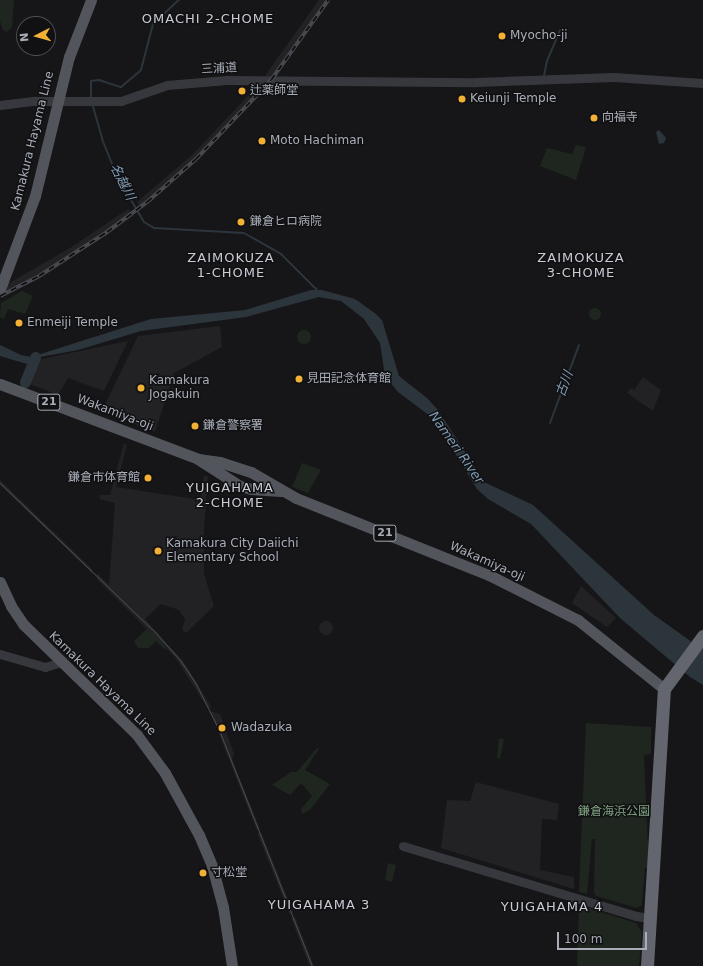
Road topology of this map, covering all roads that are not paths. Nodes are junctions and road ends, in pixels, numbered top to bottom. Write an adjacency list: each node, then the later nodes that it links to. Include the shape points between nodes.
1 (91, 0): 3 (main road, Kamakura Hayama Line, via 73,44)
2 (703, 83): 3 (street, 三浦道, via 614,77 476,82 265,80 167,85 133,98 94,102)
3 (58, 101): 4 (street, 三浦道); 5 (main road, Kamakura Hayama Line, via 35,196)
4 (0, 105)
5 (2, 277): 6 (main road, Kamakura Hayama Line)
6 (0, 289)
7 (0, 384): 8 (main road, Wakamiya-oji / 21)
8 (198, 459): 9 (main road, Wakamiya-oji / 21, via 220,462 251,472); 9 (main road, Wakamiya-oji / 21, via 240,486)
9 (281, 491): 14 (main road, Wakamiya-oji / 21, via 479,570 564,612 601,637)
10 (0, 582): 13 (main road, Kamakura Hayama Line, via 10,606 23,624)
11 (700, 640): 14 (highway)
12 (0, 654): 13 (street, via 45,667)
13 (61, 662): 17 (main road, Kamakura Hayama Line, via 137,735 165,773 199,835 211,865 223,907)
14 (664, 689): 16 (highway)
15 (403, 846): 16 (street)
16 (650, 918): 18 (highway)
17 (232, 966)
18 (648, 966)

